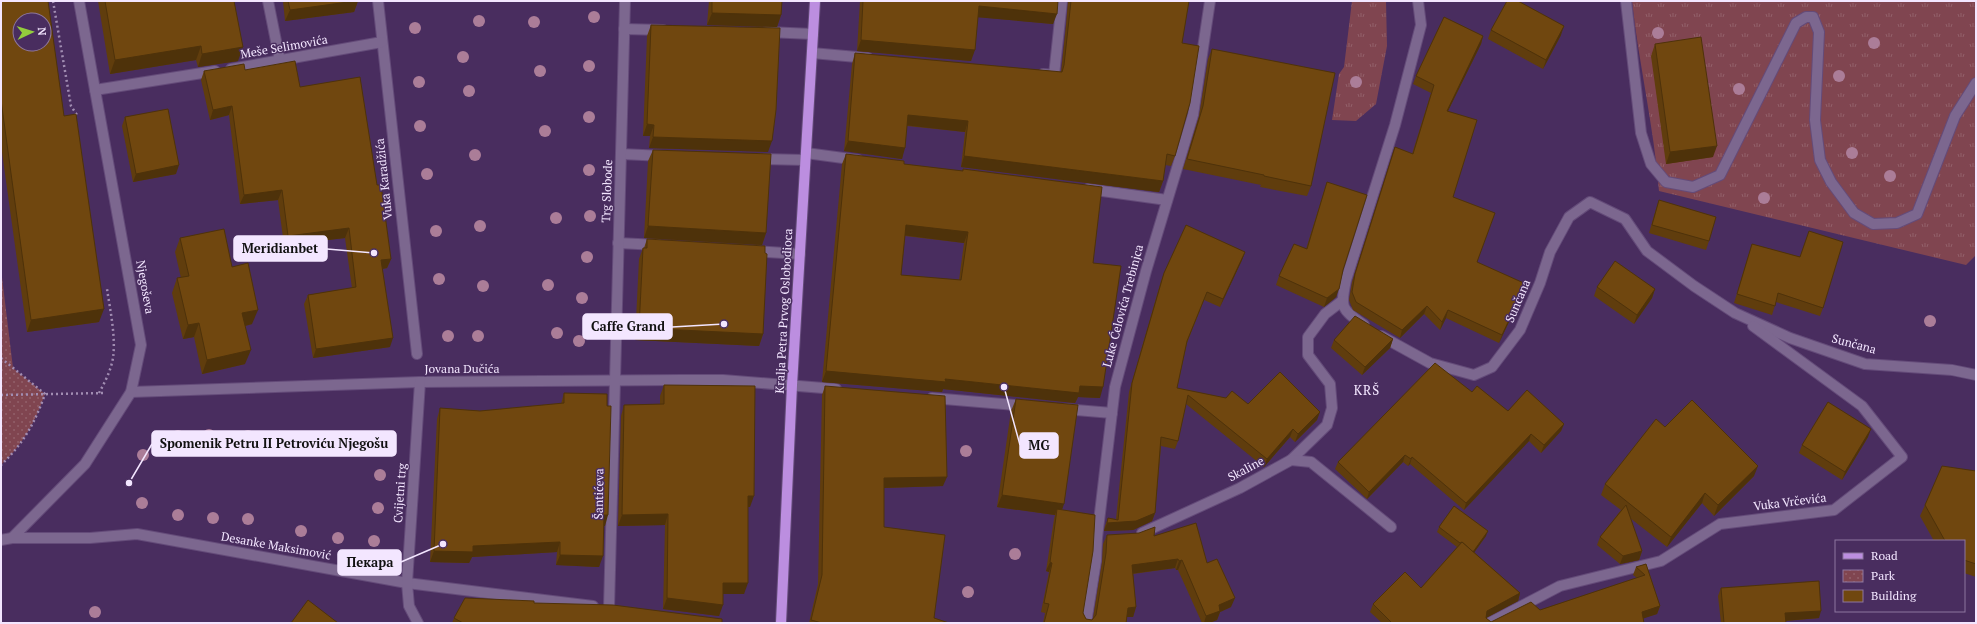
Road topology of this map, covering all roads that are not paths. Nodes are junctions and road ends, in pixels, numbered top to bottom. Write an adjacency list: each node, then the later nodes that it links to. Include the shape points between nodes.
1 (79, 1): 20 (street, Njegoševa)
2 (268, 1): 17 (street)
3 (378, 1): 14 (street, Vuka Karadžića)
4 (625, 1): 10 (street, Trg Slobode)
5 (815, 1): 13 (main road, Kralja Petra Prvog Oslobodioca)
6 (1062, 1): 18 (street, via 1054,75)
7 (1210, 1): 27 (street, Luke Ćelovića Trebinjca, via 1193,115)
8 (1418, 1): 32 (street, via 1421,25 1395,124 1346,280)
9 (1626, 1): 19 (street, via 1641,133 1651,164 1666,182 1693,187 1720,175 1796,24 1806,17 1813,17 1819,32 1815,120 1820,160 1831,182 1854,213 1873,224 1897,223 1917,214 1955,116)
10 (624, 29): 11 (street); 21 (street, Trg Slobode)
11 (671, 30)
12 (758, 32): 13 (street)
13 (813, 34): 15 (main road, Kralja Petra Prvog Oslobodioca)
14 (382, 42): 17 (street, Meše Selimovića); 34 (street, Vuka Karadžića)
15 (812, 53): 16 (street); 23 (main road, Kralja Petra Prvog Oslobodioca)
16 (874, 59)
17 (280, 61): 20 (street, Meše Selimovića)
18 (1030, 73)
19 (1976, 83)
20 (95, 90): 40 (street, Njegoševa, via 141,345)
21 (621, 154): 22 (street); 28 (street, Trg Slobode)
22 (675, 156)
23 (806, 157): 24 (street); 25 (street); 31 (main road, Kralja Petra Prvog Oslobodioca)
24 (744, 158)
25 (869, 161)
26 (1081, 188): 27 (street)
27 (1167, 200): 44 (street, Luke Ćelovića Trebinjca, via 1118,373)
28 (618, 243): 29 (street); 36 (street, Trg Slobode)
29 (666, 246)
30 (745, 251): 31 (street)
31 (800, 254): 38 (main road, Kralja Petra Prvog Oslobodioca)
32 (1342, 301): 33 (street, Sunčana, via 1348,314 1430,363 1474,375 1492,367 1520,330 1550,252 1569,217 1590,202 1625,219 1647,250); 45 (street, Skaline, via 1325,314 1308,337 1308,355 1330,384 1332,408 1327,425)
33 (1735, 314): 35 (street, Sunčana, via 1790,338 1865,364 1952,370); 55 (street, Vuka Vrčevića, via 1862,406 1902,457 1834,510 1720,524 1661,561 1560,586)
34 (417, 354)
35 (1976, 375)
36 (615, 381): 37 (street, Jovana Dučića); 38 (street, Jovana Dučića, via 723,380); 51 (street, Šantićeva)
37 (420, 382): 40 (street, Jovana Dučića); 50 (street, Cvijetni trg)
38 (792, 385): 39 (street, Jovana Dučića); 53 (main road, Kralja Petra Prvog Oslobodioca)
39 (847, 390)
40 (131, 392): 48 (street, Njegoševa, via 85,464)
41 (925, 397): 42 (street)
42 (1034, 407)
43 (1057, 409): 44 (street)
44 (1112, 414): 54 (street, Luke Ćelovića Trebinjca, via 1101,537)
45 (1291, 460): 46 (street, via 1311,462); 47 (street, Skaline, via 1240,488)
46 (1391, 528)
47 (1135, 536)
48 (12, 538): 49 (street, Desanke Maksimović); 50 (street, Desanke Maksimović, via 90,538 137,534)
49 (1, 540)
50 (407, 583): 51 (street, Desanke Maksimović); 52 (street, Cvijetni trg, via 409,606)
51 (613, 609)
52 (418, 623)
53 (781, 623)
54 (1086, 623)
55 (1488, 623)

